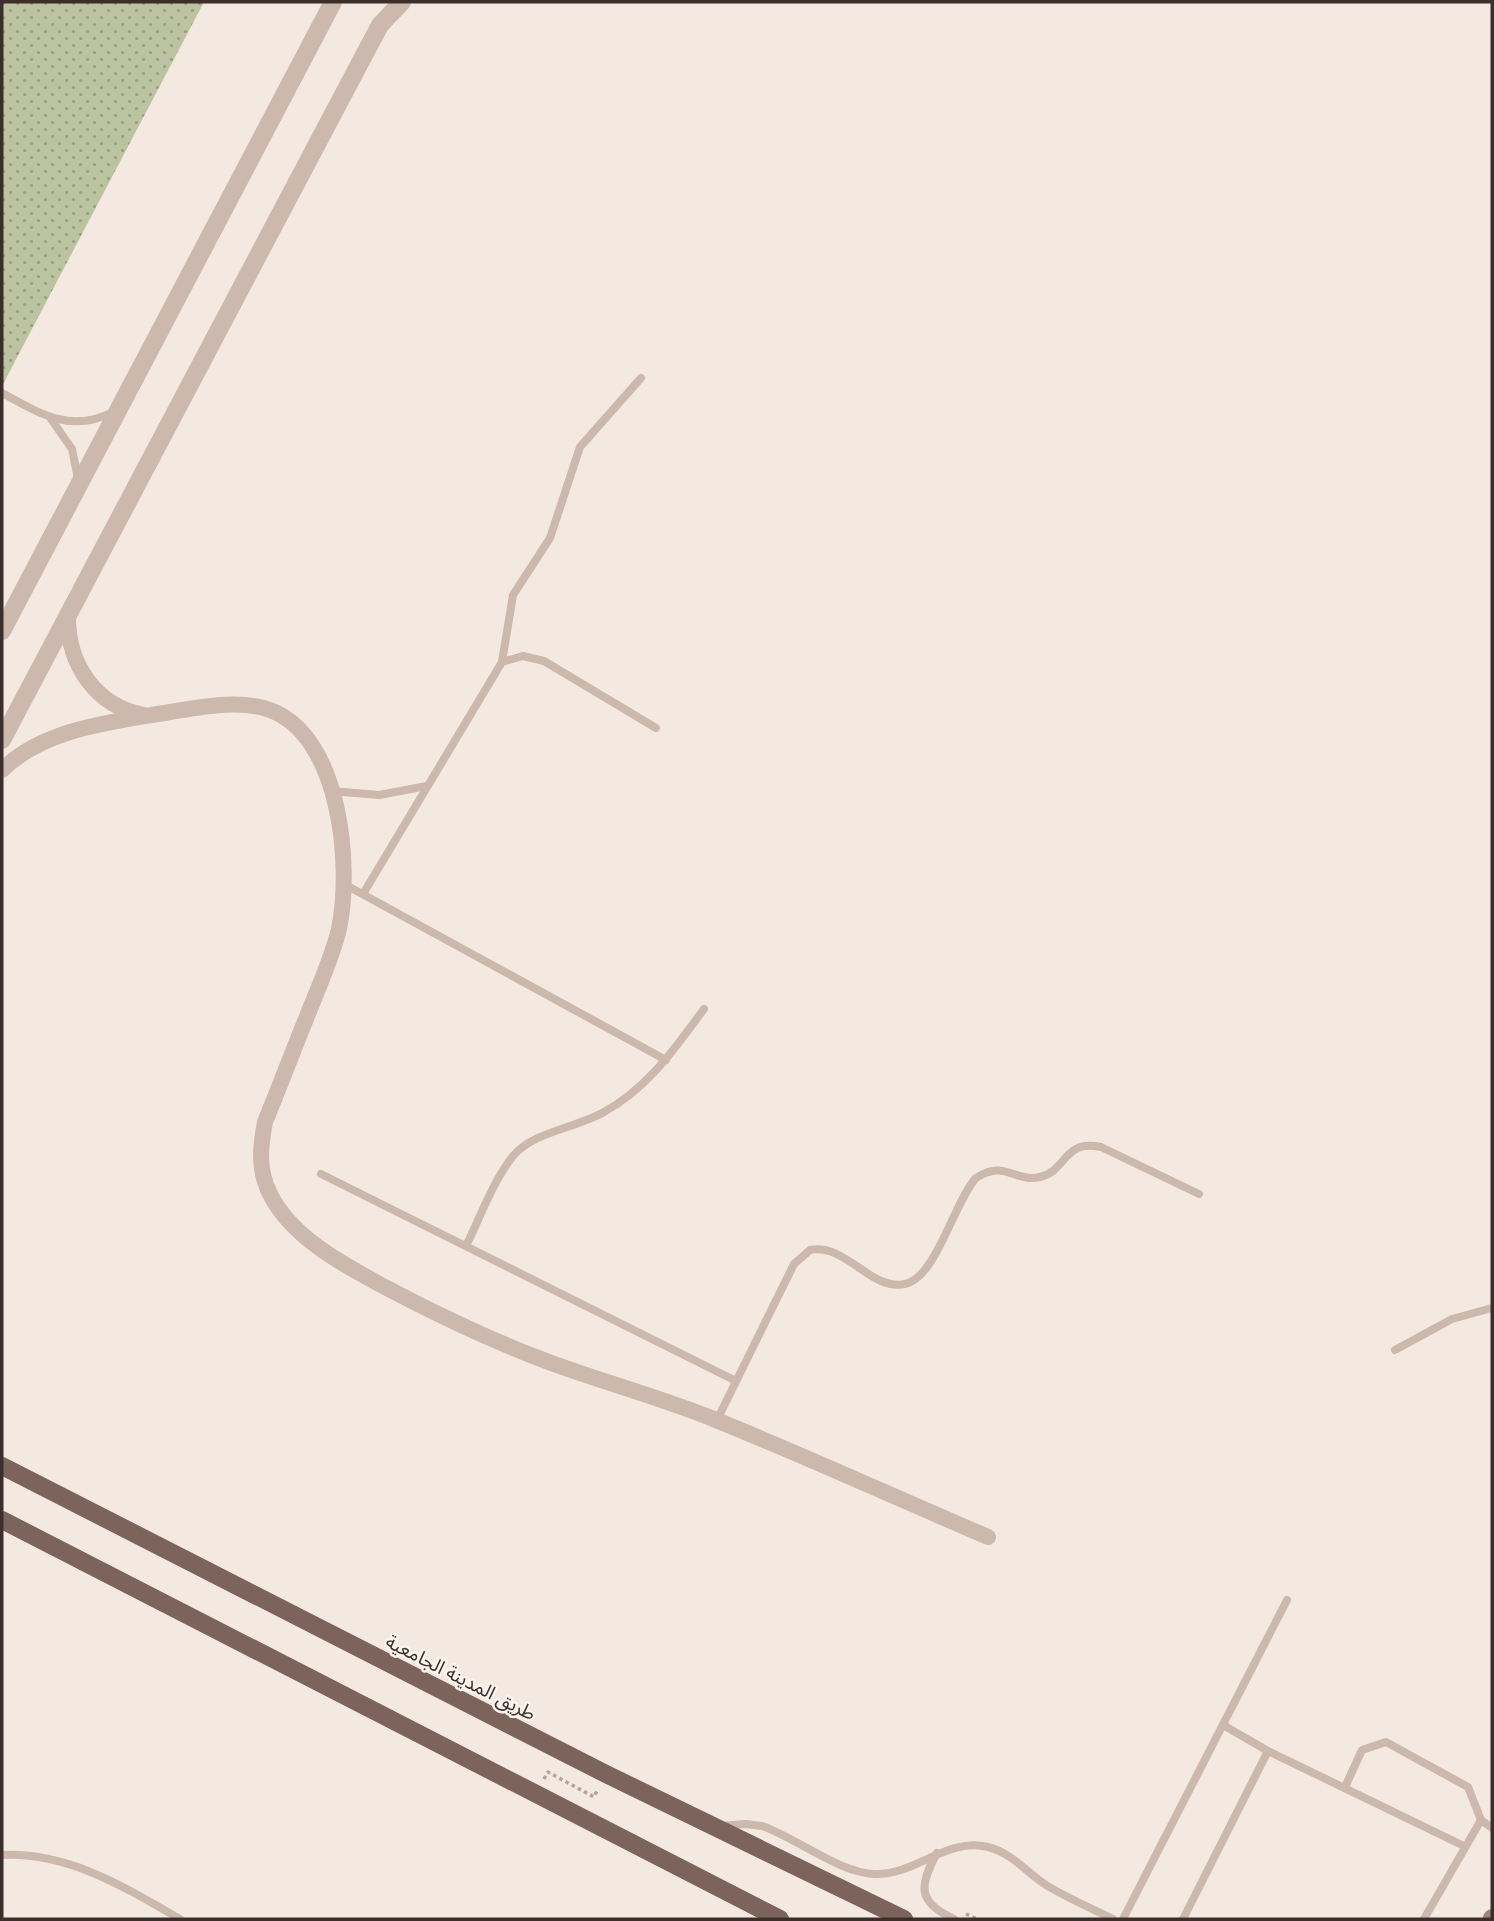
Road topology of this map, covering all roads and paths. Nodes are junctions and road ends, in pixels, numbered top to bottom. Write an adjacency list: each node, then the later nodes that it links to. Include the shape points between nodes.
1 (333, 2): 5 (street)
2 (402, 2): 8 (street, via 380,25)
3 (641, 377): 10 (lane, via 580,447 550,538 513,595)
4 (2, 393): 6 (lane)
5 (117, 410): 6 (lane, via 85,422); 7 (street)
6 (51, 419): 7 (lane, via 72,449)
7 (78, 484): 9 (street)
8 (68, 617): 11 (street, via 74,658 89,682 110,702); 13 (street)
9 (2, 631)
10 (502, 662): 12 (lane, via 523,656 544,661); 15 (lane)
11 (150, 716): 14 (street, via 60,736 23,753); 16 (street, via 240,705 270,710 307,738)
12 (656, 728)
13 (2, 740)
14 (2, 770)
15 (427, 786): 16 (lane, via 379,795); 18 (lane)
16 (331, 791): 17 (street, via 342,839)
17 (345, 884): 18 (lane); 27 (street, via 333,950 265,1122 262,1174 271,1196 285,1215 333,1256 451,1321 545,1361)
18 (363, 894): 20 (lane)
19 (704, 1009): 20 (lane)
20 (666, 1060): 23 (lane, via 624,1101 583,1123 540,1138 513,1157)
21 (321, 1174): 23 (lane)
22 (1199, 1194): 26 (lane, via 1093,1145 1076,1148 1042,1177 1001,1169 984,1173 970,1184 926,1269 912,1282 885,1282 825,1250 803,1254)
23 (466, 1246): 26 (lane)
24 (1492, 1308): 25 (lane, via 1452,1319)
25 (1395, 1350)
26 (736, 1381): 27 (lane)
27 (717, 1420): 30 (street)
28 (2, 1466): 34 (main road, طريق المدينة الجامعية)
29 (2, 1520): 36 (main road)
30 (988, 1537)
31 (1287, 1600): 32 (lane)
32 (1223, 1725): 33 (lane); 48 (lane)
33 (1268, 1751): 35 (lane); 49 (lane)
34 (606, 1774): 36 (path, via 594,1797 548,1772); 38 (main road, طريق المدينة الجامعية)
35 (1345, 1787): 37 (lane, via 1362,1750 1386,1742 1468,1787); 40 (lane)
36 (536, 1793): 44 (main road)
37 (1480, 1820): 39 (lane); 40 (lane)
38 (714, 1827): 41 (lane, via 762,1826 868,1873 897,1871); 45 (main road, طريق المدينة الجامعية)
39 (1492, 1828)
40 (1464, 1846): 50 (lane)
41 (937, 1853): 46 (lane, via 925,1875 924,1892 932,1906); 47 (lane, via 966,1845 996,1850 1047,1885)
42 (2, 1855): 43 (lane, via 35,1856 82,1868)
43 (178, 1919)
44 (780, 1919)
45 (904, 1919)
46 (954, 1919)
47 (1113, 1919)
48 (1123, 1919)
49 (1183, 1919)
50 (1424, 1919)

